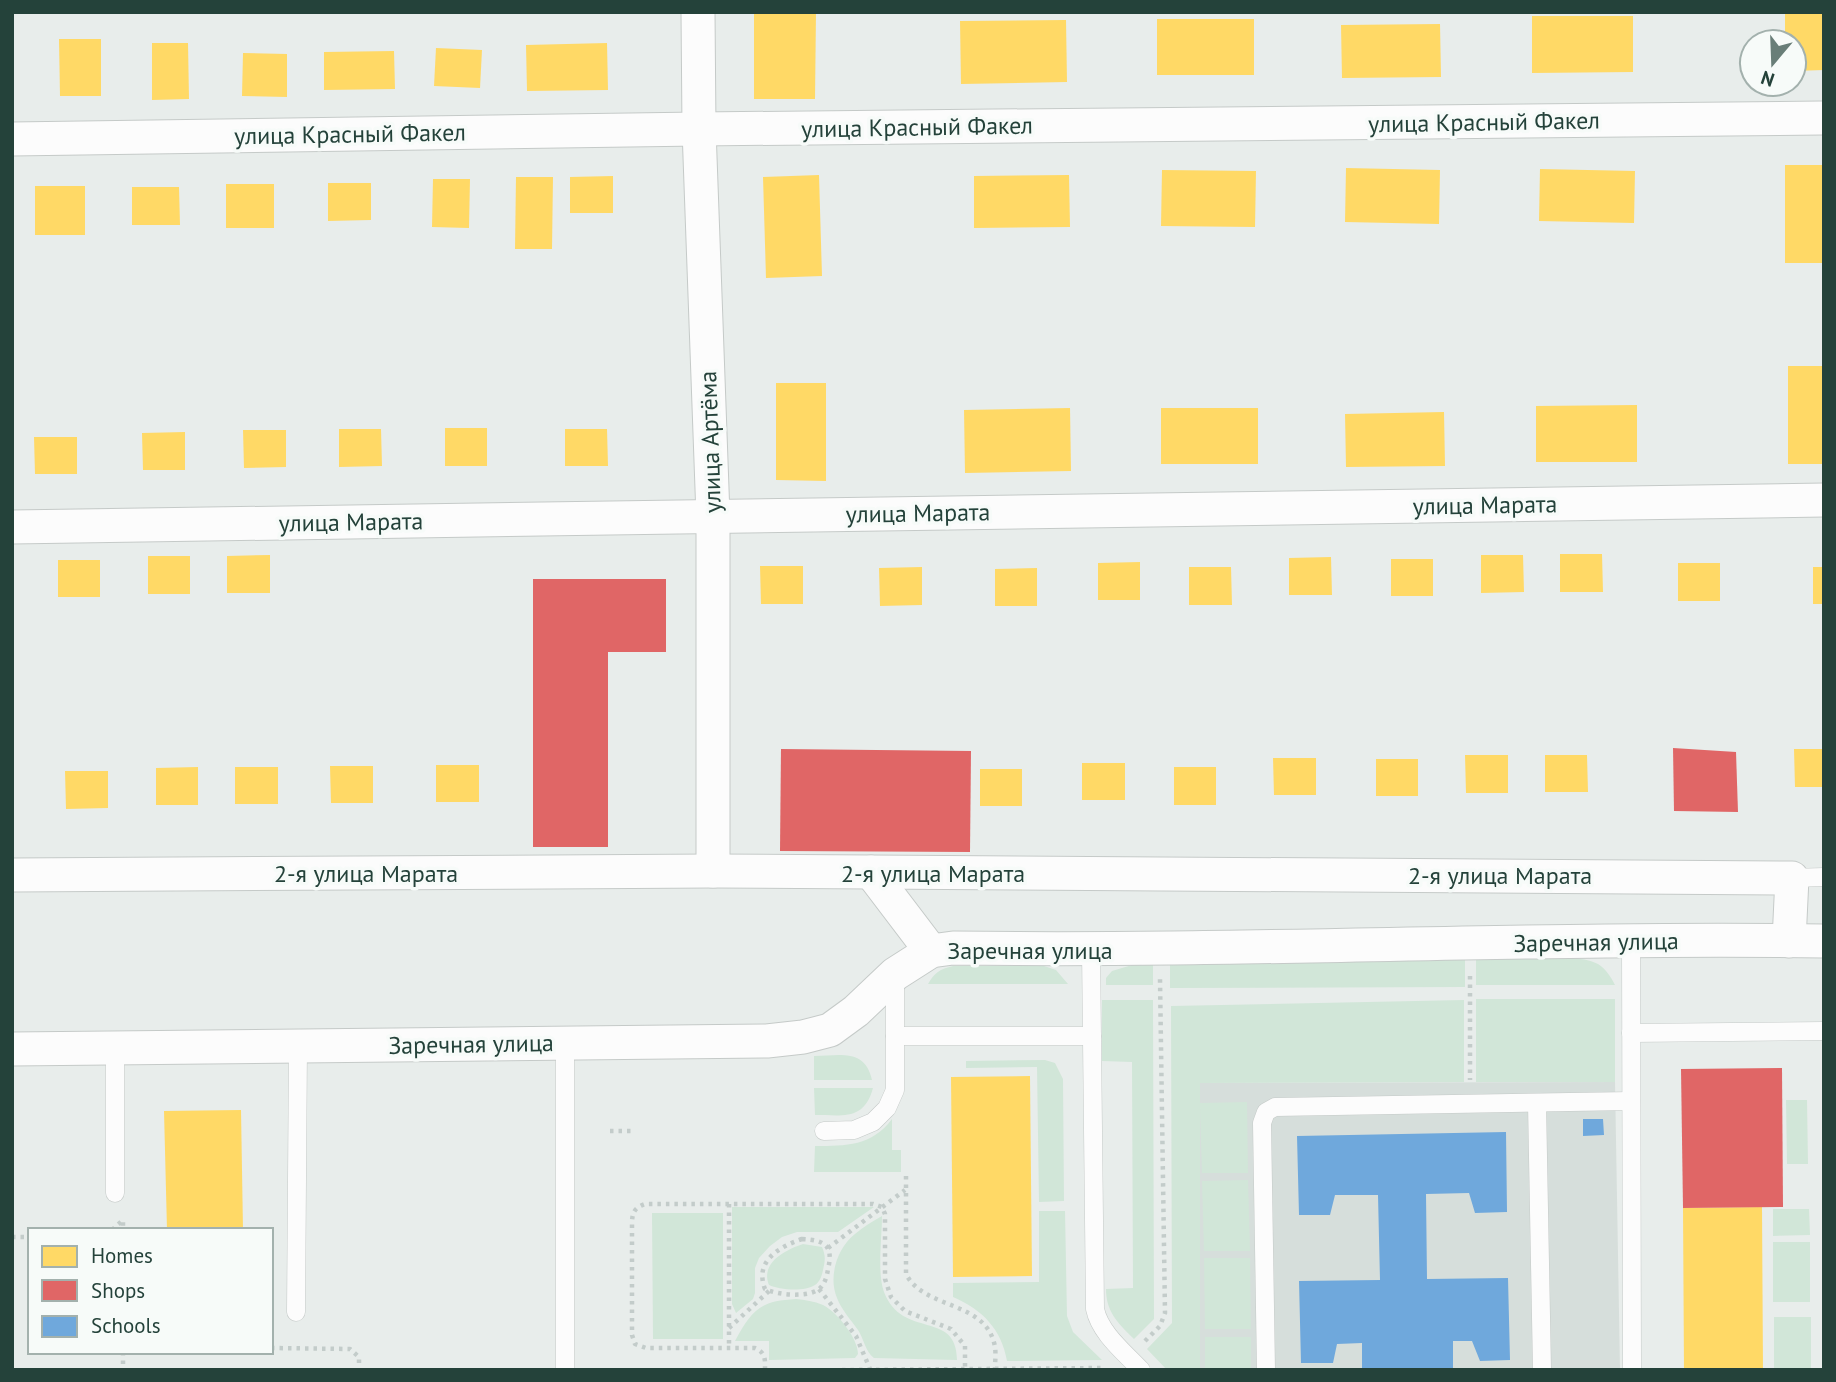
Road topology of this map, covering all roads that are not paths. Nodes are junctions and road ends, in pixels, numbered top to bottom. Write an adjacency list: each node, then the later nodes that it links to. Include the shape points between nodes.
1 (698, 12): 3 (street, улица Артёма)
2 (1822, 118): 3 (street, улица Красный Факел)
3 (699, 129): 4 (street, улица Красный Факел); 6 (street, улица Артёма)
4 (12, 139)
5 (1824, 500): 6 (street, улица Марата)
6 (713, 516): 7 (street, улица Марата); 8 (street, улица Артёма)
7 (12, 527)
8 (713, 871): 9 (street, 2-я улица Марата); 10 (street, 2-я улица Марата)
9 (871, 872): 11 (street, 2-я улица Марата); 16 (street)
10 (12, 875)
11 (1808, 878): 13 (street, 2-я улица Марата)
12 (1631, 941): 13 (street, Заречная улица); 15 (street, Заречная улица); 19 (lane)
13 (1790, 941): 14 (street, Заречная улица)
14 (1824, 941)
15 (1091, 950): 16 (street, Заречная улица); 21 (lane)
16 (931, 951): 17 (street, Заречная улица)
17 (895, 974): 20 (lane); 22 (street, Заречная улица, via 830,1030 803,1037)
18 (1824, 1031): 19 (lane)
19 (1631, 1033): 26 (lane)
20 (895, 1036): 21 (lane); 28 (lane, via 895,1090 887,1108 873,1122 854,1130)
21 (1092, 1036): 32 (lane, via 1095,1309 1097,1320)
22 (565, 1043): 23 (street, Заречная улица); 31 (lane)
23 (298, 1046): 24 (street, Заречная улица); 30 (lane)
24 (115, 1048): 25 (street, Заречная улица); 29 (lane)
25 (12, 1049)
26 (1631, 1101): 27 (lane); 35 (lane)
27 (1537, 1103): 33 (lane, via 1275,1107 1265,1112); 34 (lane)
28 (824, 1131)
29 (115, 1193)
30 (296, 1312)
31 (565, 1370)
32 (1141, 1370)
33 (1266, 1370)
34 (1542, 1370)
35 (1632, 1370)

